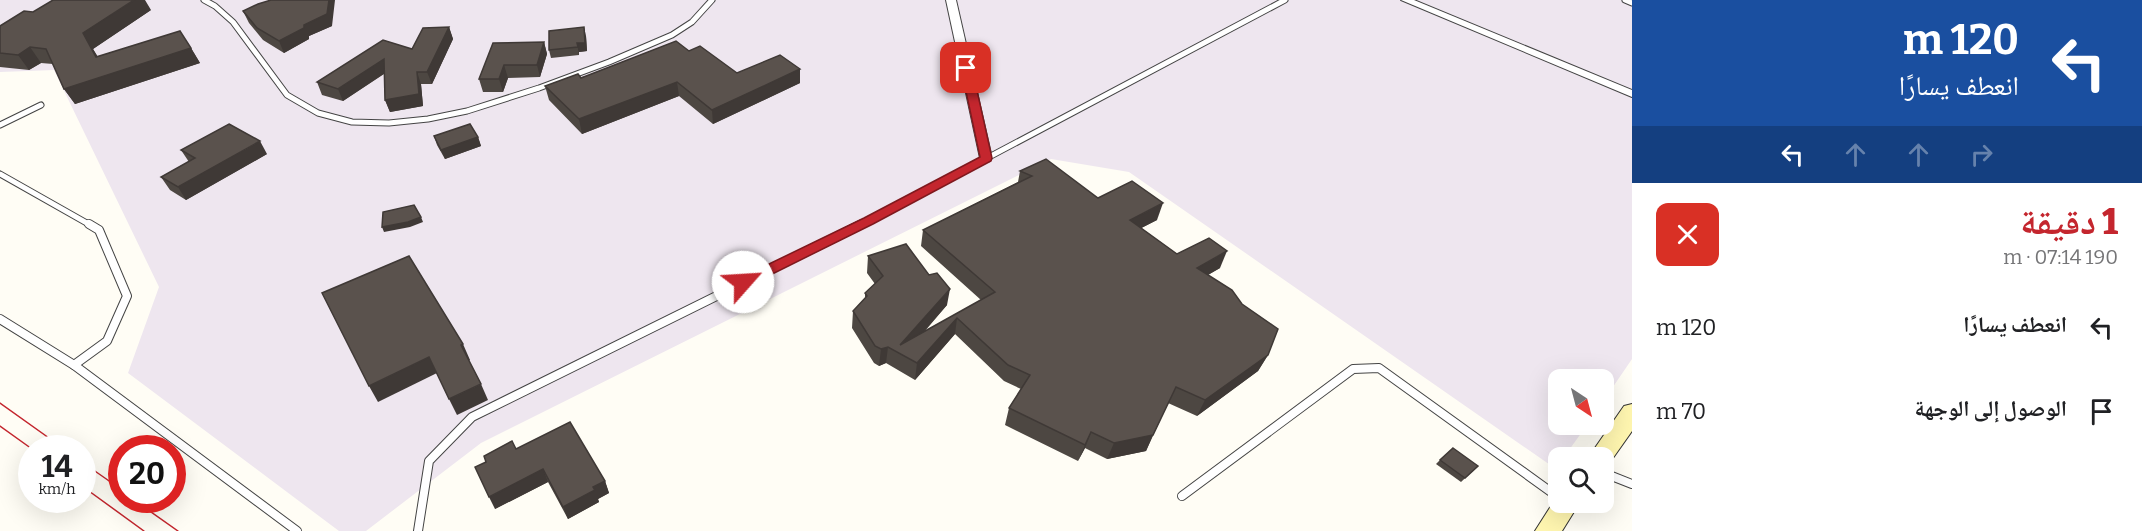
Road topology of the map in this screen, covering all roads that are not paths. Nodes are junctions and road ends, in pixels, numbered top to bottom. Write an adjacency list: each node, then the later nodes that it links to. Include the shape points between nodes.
1 (204, 0): 2 (lane, via 221,9 286,94 311,109 345,119 386,123 436,119 525,93 672,35 692,22)
2 (712, 0)
3 (951, 0): 11 (street)
4 (1285, 0): 11 (lane)
5 (1406, 0): 8 (street)
6 (1625, 0): 7 (lane)
7 (1632, 3)
8 (1632, 94)
9 (41, 105): 10 (lane)
10 (0, 125)
11 (986, 158): 23 (lane, via 869,221 472,417 429,461)
12 (0, 174): 14 (lane, via 99,230 127,296 107,341)
13 (0, 319): 14 (lane)
14 (74, 365): 22 (lane)
15 (1632, 412): 16 (main road)
16 (1608, 447)
17 (1614, 477): 18 (lane)
18 (1632, 484)
19 (1548, 490): 20 (lane, via 1379,368 1353,369)
20 (1182, 496)
21 (1560, 513): 24 (main road)
22 (297, 531)
23 (418, 531)
24 (1548, 531)

